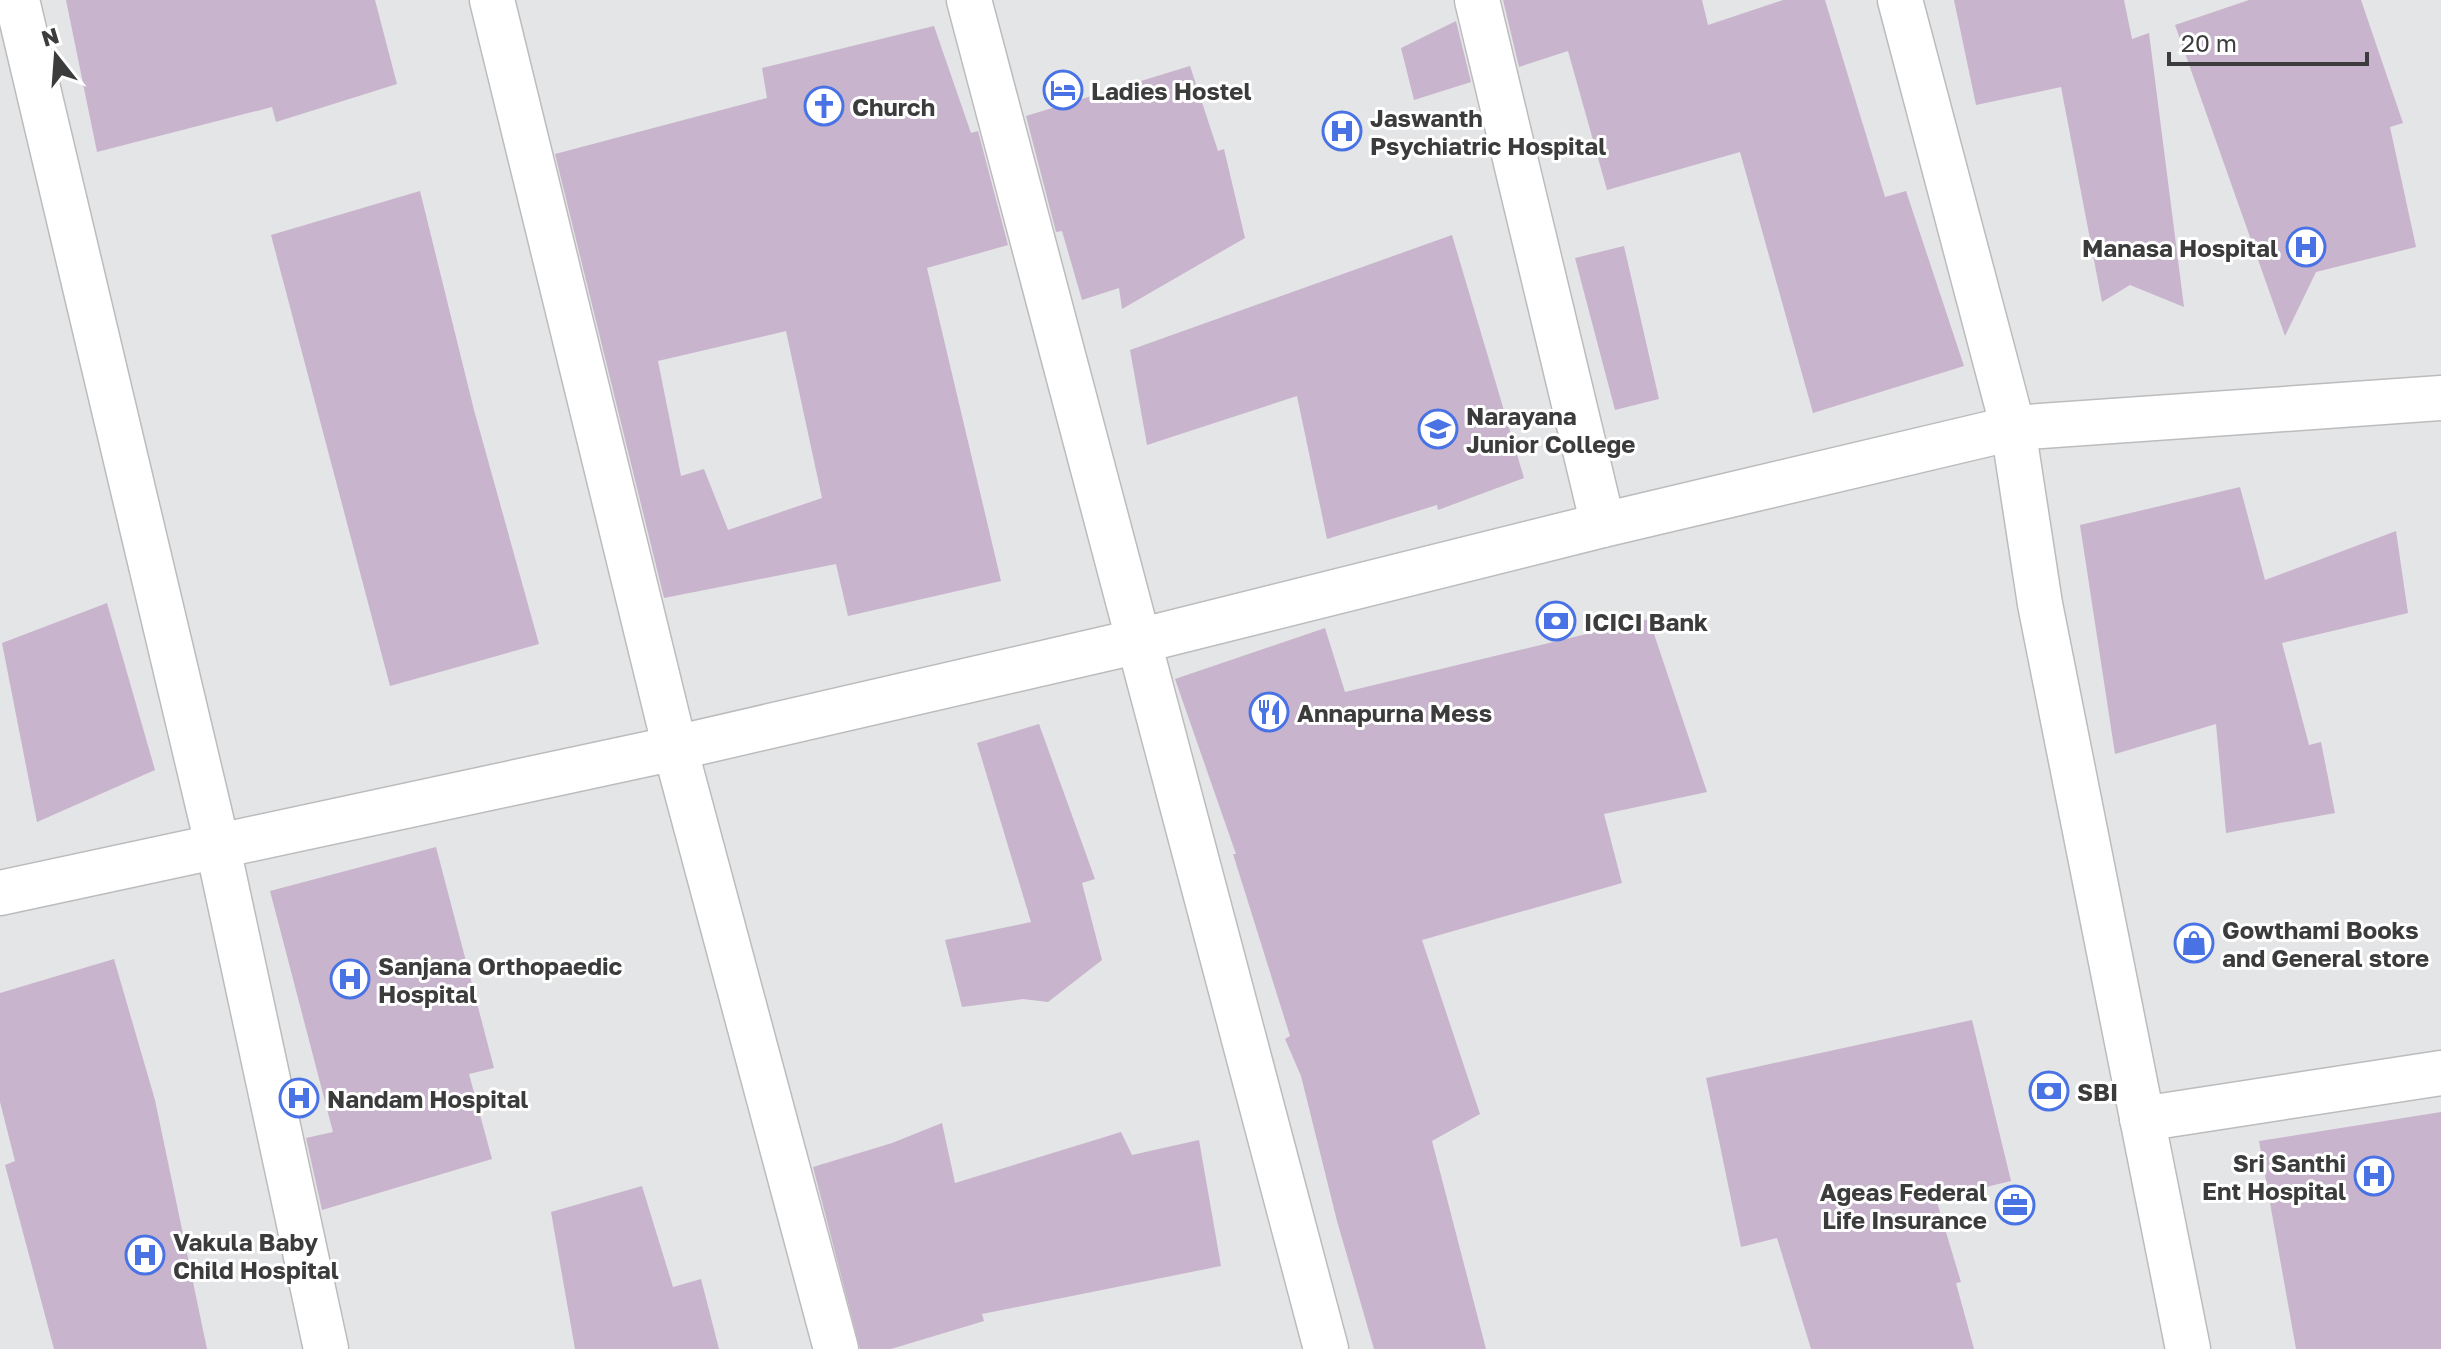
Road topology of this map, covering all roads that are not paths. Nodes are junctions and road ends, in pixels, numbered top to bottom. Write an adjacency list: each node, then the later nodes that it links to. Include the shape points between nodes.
1 (17, 0): 11 (street)
2 (492, 0): 10 (street)
3 (969, 0): 9 (street)
4 (1477, 0): 8 (street)
5 (1900, 0): 7 (street)
6 (2441, 398): 7 (street)
7 (2013, 428): 8 (street); 14 (street, via 2040,604)
8 (1603, 525): 9 (street)
9 (1139, 641): 10 (street); 17 (street)
10 (675, 748): 11 (street); 16 (street)
11 (218, 848): 12 (street); 15 (street)
12 (0, 893)
13 (2441, 1073): 14 (street)
14 (2142, 1119): 18 (street)
15 (326, 1349)
16 (836, 1349)
17 (1326, 1349)
18 (2188, 1349)

